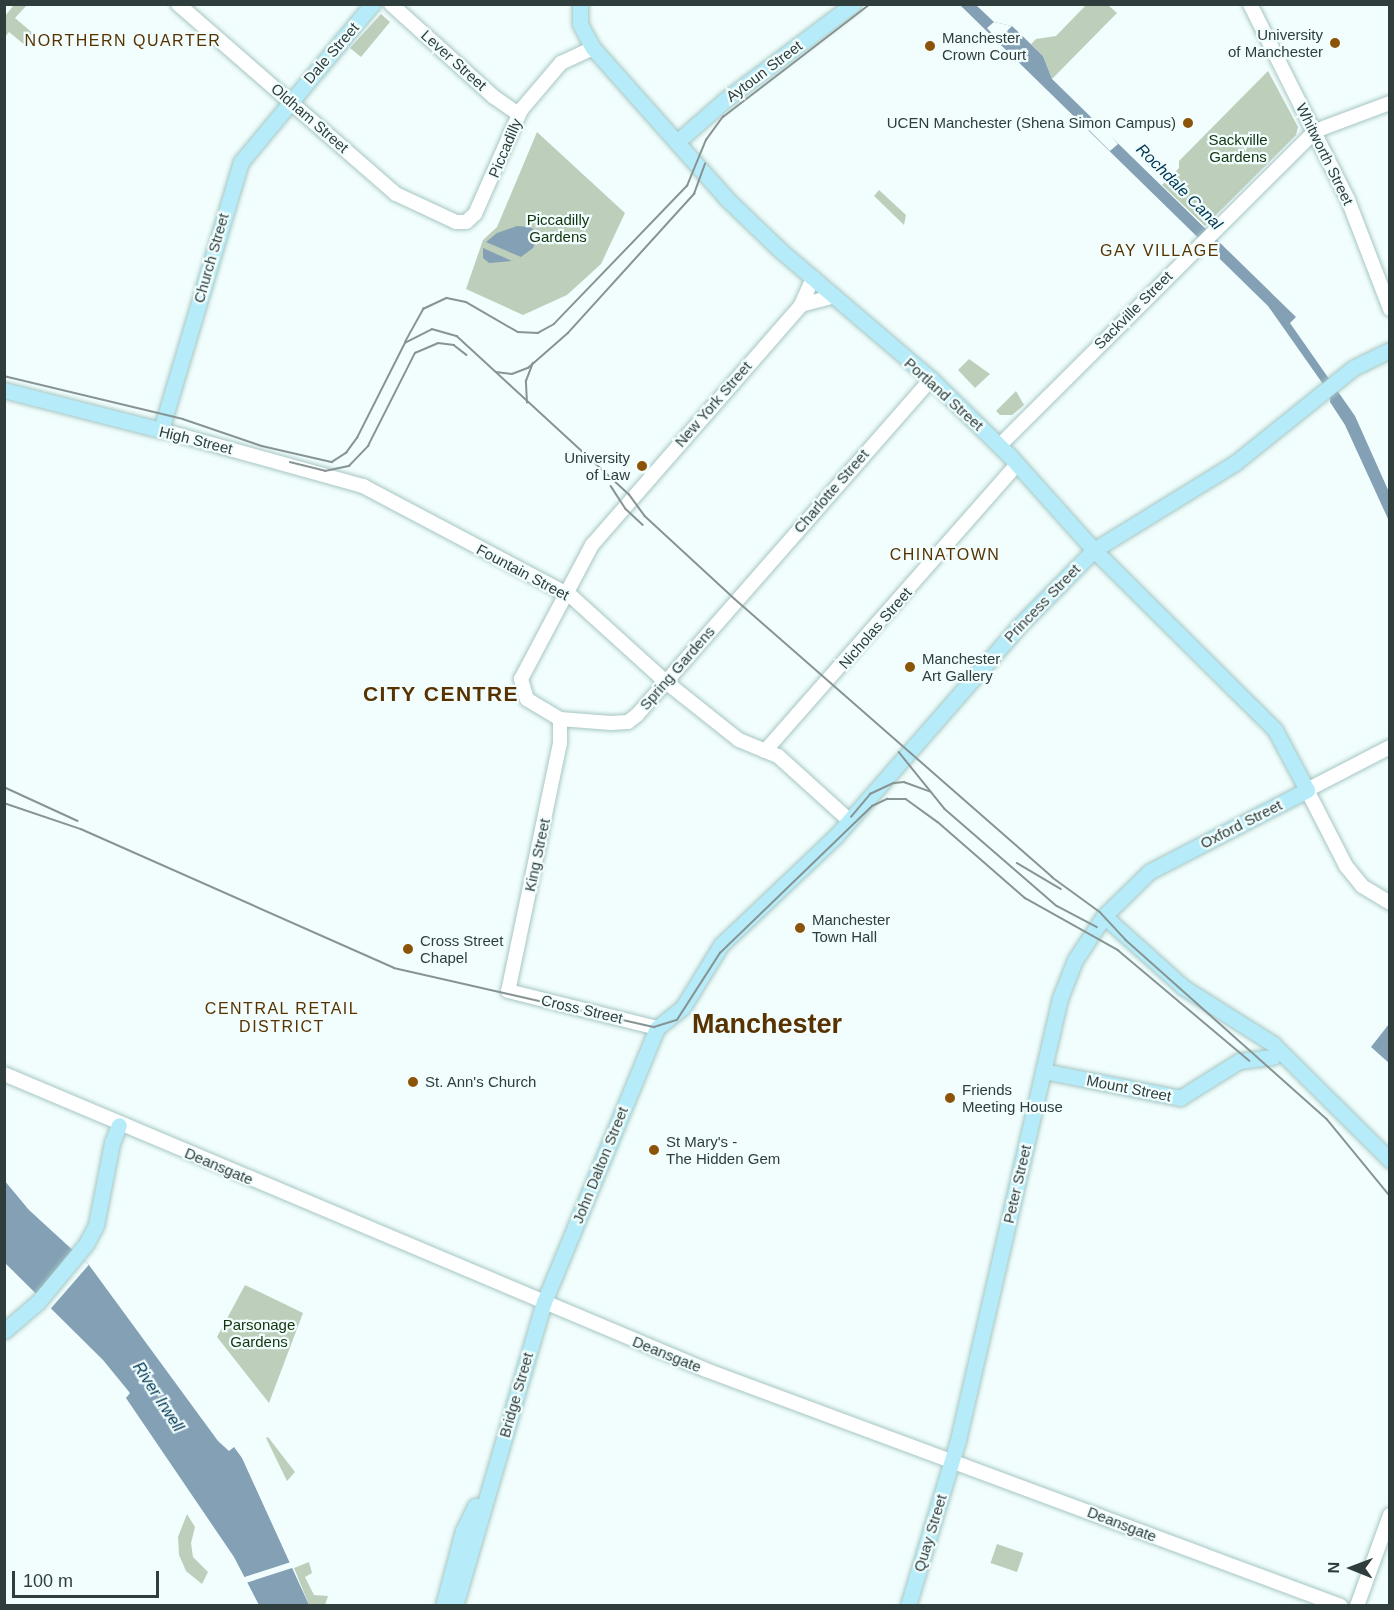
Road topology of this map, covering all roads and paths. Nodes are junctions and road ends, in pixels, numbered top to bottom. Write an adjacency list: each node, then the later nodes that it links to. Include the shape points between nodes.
1 (178, 4): 8 (street, Oldham Street)
2 (372, 4): 8 (main road, Dale Street)
3 (391, 4): 10 (street, Lever Street)
4 (580, 4): 7 (main road, Portland Street, via 580,24)
5 (853, 4): 12 (main road, Aytoun Street)
6 (1250, 4): 11 (street, Whitworth Street)
7 (598, 54): 10 (street, Piccadilly, via 561,63); 12 (main road, Portland Street)
8 (290, 100): 13 (street, Oldham Street, via 396,194); 21 (main road, Church Street, via 241,162 232,184)
9 (1389, 103): 11 (street, Sackville Street)
10 (518, 114): 13 (street, Piccadilly, via 475,214 463,222)
11 (1315, 131): 17 (street, Whitworth Street, via 1348,200); 22 (street, Sackville Street)
12 (678, 141): 14 (main road, Portland Street, via 749,222)
13 (448, 220)
14 (813, 278): 15 (main road, Portland Street); 16 (street, New York Street)
15 (834, 296): 16 (street); 19 (main road, Portland Street)
16 (801, 305): 26 (street, New York Street, via 592,545)
17 (1389, 309)
18 (1389, 350): 25 (main road, Princess Street, via 1366,360 1259,445)
19 (931, 379): 22 (main road, Portland Street); 27 (street, Charlotte Street)
20 (4, 390): 21 (main road, High Street)
21 (161, 430): 24 (street, High Street)
22 (1000, 445): 23 (main road, Portland Street)
23 (1017, 464): 25 (main road, Portland Street); 32 (street, Nicholas Street)
24 (351, 484): 26 (street, Fountain Street, via 363,486)
25 (1094, 550): 33 (main road, Portland Street, via 1275,730); 34 (main road, Princess Street, via 1018,627)
26 (567, 594): 28 (street, Fountain Street); 29 (street, New York Street, via 521,679)
27 (732, 603): 28 (street, Spring Gardens)
28 (666, 682): 30 (street, Spring Gardens, via 628,722); 32 (street, Fountain Street, via 739,740)
29 (521, 688): 30 (street, Spring Gardens, via 527,699)
30 (560, 719): 37 (street, King Street, via 560,743)
31 (1389, 747): 33 (street, Oxford Street)
32 (765, 751): 34 (street, Fountain Street, via 778,756)
33 (1307, 790): 35 (street, via 1346,866 1362,886); 36 (main road, Oxford Street, via 1168,860 1137,882)
34 (850, 821): 38 (main road, Princess Street, via 721,945 683,1007)
35 (1389, 903)
36 (1104, 916): 39 (main road, via 1183,987); 41 (main road, Peter Street, via 1066,979)
37 (508, 991): 38 (street, Cross Street)
38 (657, 1028): 46 (main road, John Dalton Street)
39 (1249, 1028): 40 (main road, via 1252,1037); 43 (main road, via 1273,1044)
40 (1274, 1058): 41 (main road, Mount Street, via 1239,1061 1180,1098); 43 (main road, via 1316,1095)
41 (1043, 1071): 48 (main road, Peter Street)
42 (4, 1074): 44 (street, Deansgate)
43 (1326, 1099): 45 (main road)
44 (120, 1125): 46 (street, Deansgate); 47 (main road, via 112,1143 96,1225 79,1256 40,1301)
45 (1389, 1160)
46 (544, 1302): 48 (street, Deansgate, via 706,1370); 49 (main road, Bridge Street)
47 (4, 1331)
48 (952, 1461): 53 (main road, Quay Street); 54 (street, Deansgate)
49 (486, 1488): 51 (main road, Bridge Street, via 463,1531); 52 (main road, Bridge Street)
50 (1389, 1515): 55 (street)
51 (443, 1605)
52 (454, 1605)
53 (908, 1605)
54 (1341, 1605)
55 (1357, 1605)

